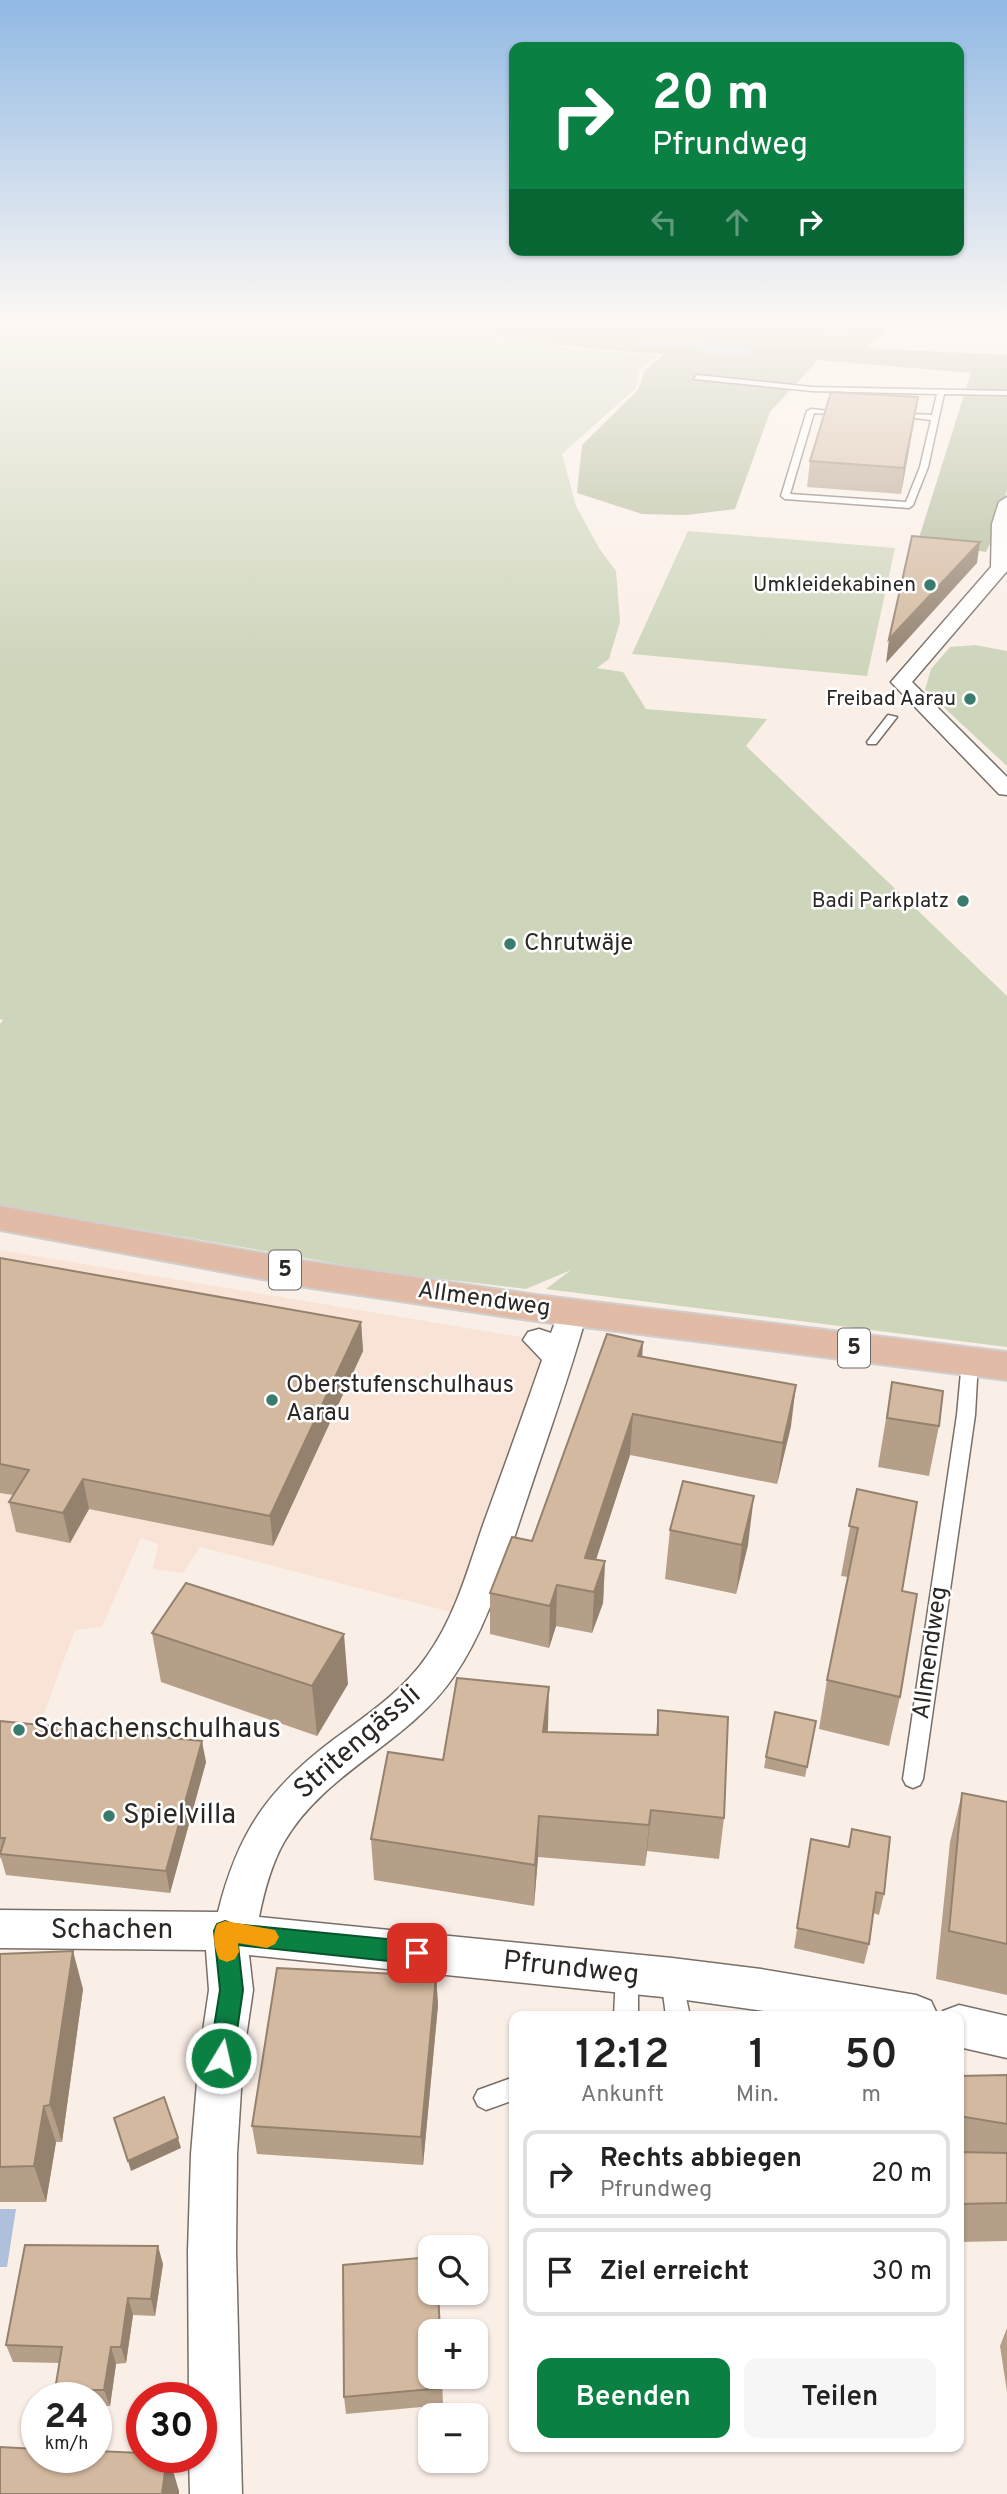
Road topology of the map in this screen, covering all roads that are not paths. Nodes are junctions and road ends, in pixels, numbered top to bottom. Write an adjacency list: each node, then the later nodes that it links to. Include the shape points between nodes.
1 (804, 435): 2 (lane, via 785,496 909,505)
2 (931, 435)
3 (1007, 502): 4 (street, via 1000,524)
4 (1004, 564): 7 (street, via 901,682)
5 (892, 717): 6 (lane)
6 (872, 742)
7 (1007, 789)
8 (0, 1218): 9 (main road, Allmendweg / 5, via 306,1274)
9 (572, 1313): 10 (main road, Allmendweg / 5); 13 (street, Stritengässli, via 549,1348 470,1617 439,1669 394,1718 292,1799 261,1843)
10 (989, 1364): 11 (lane, Allmendweg, via 966,1415)
11 (913, 1779)
12 (0, 1929): 13 (street, Schachen)
13 (229, 1932): 14 (street, Pfrundweg); 21 (street, Stritengässli, via 232,1990 221,2058 214,2154)
14 (626, 1996): 15 (street, Pfrundweg)
15 (675, 1997): 16 (street, Pfrundweg, via 761,1989)
16 (887, 2011)
17 (964, 2027): 18 (street)
18 (1007, 2037)
19 (509, 2091): 20 (lane)
20 (486, 2098)
21 (216, 2494)

